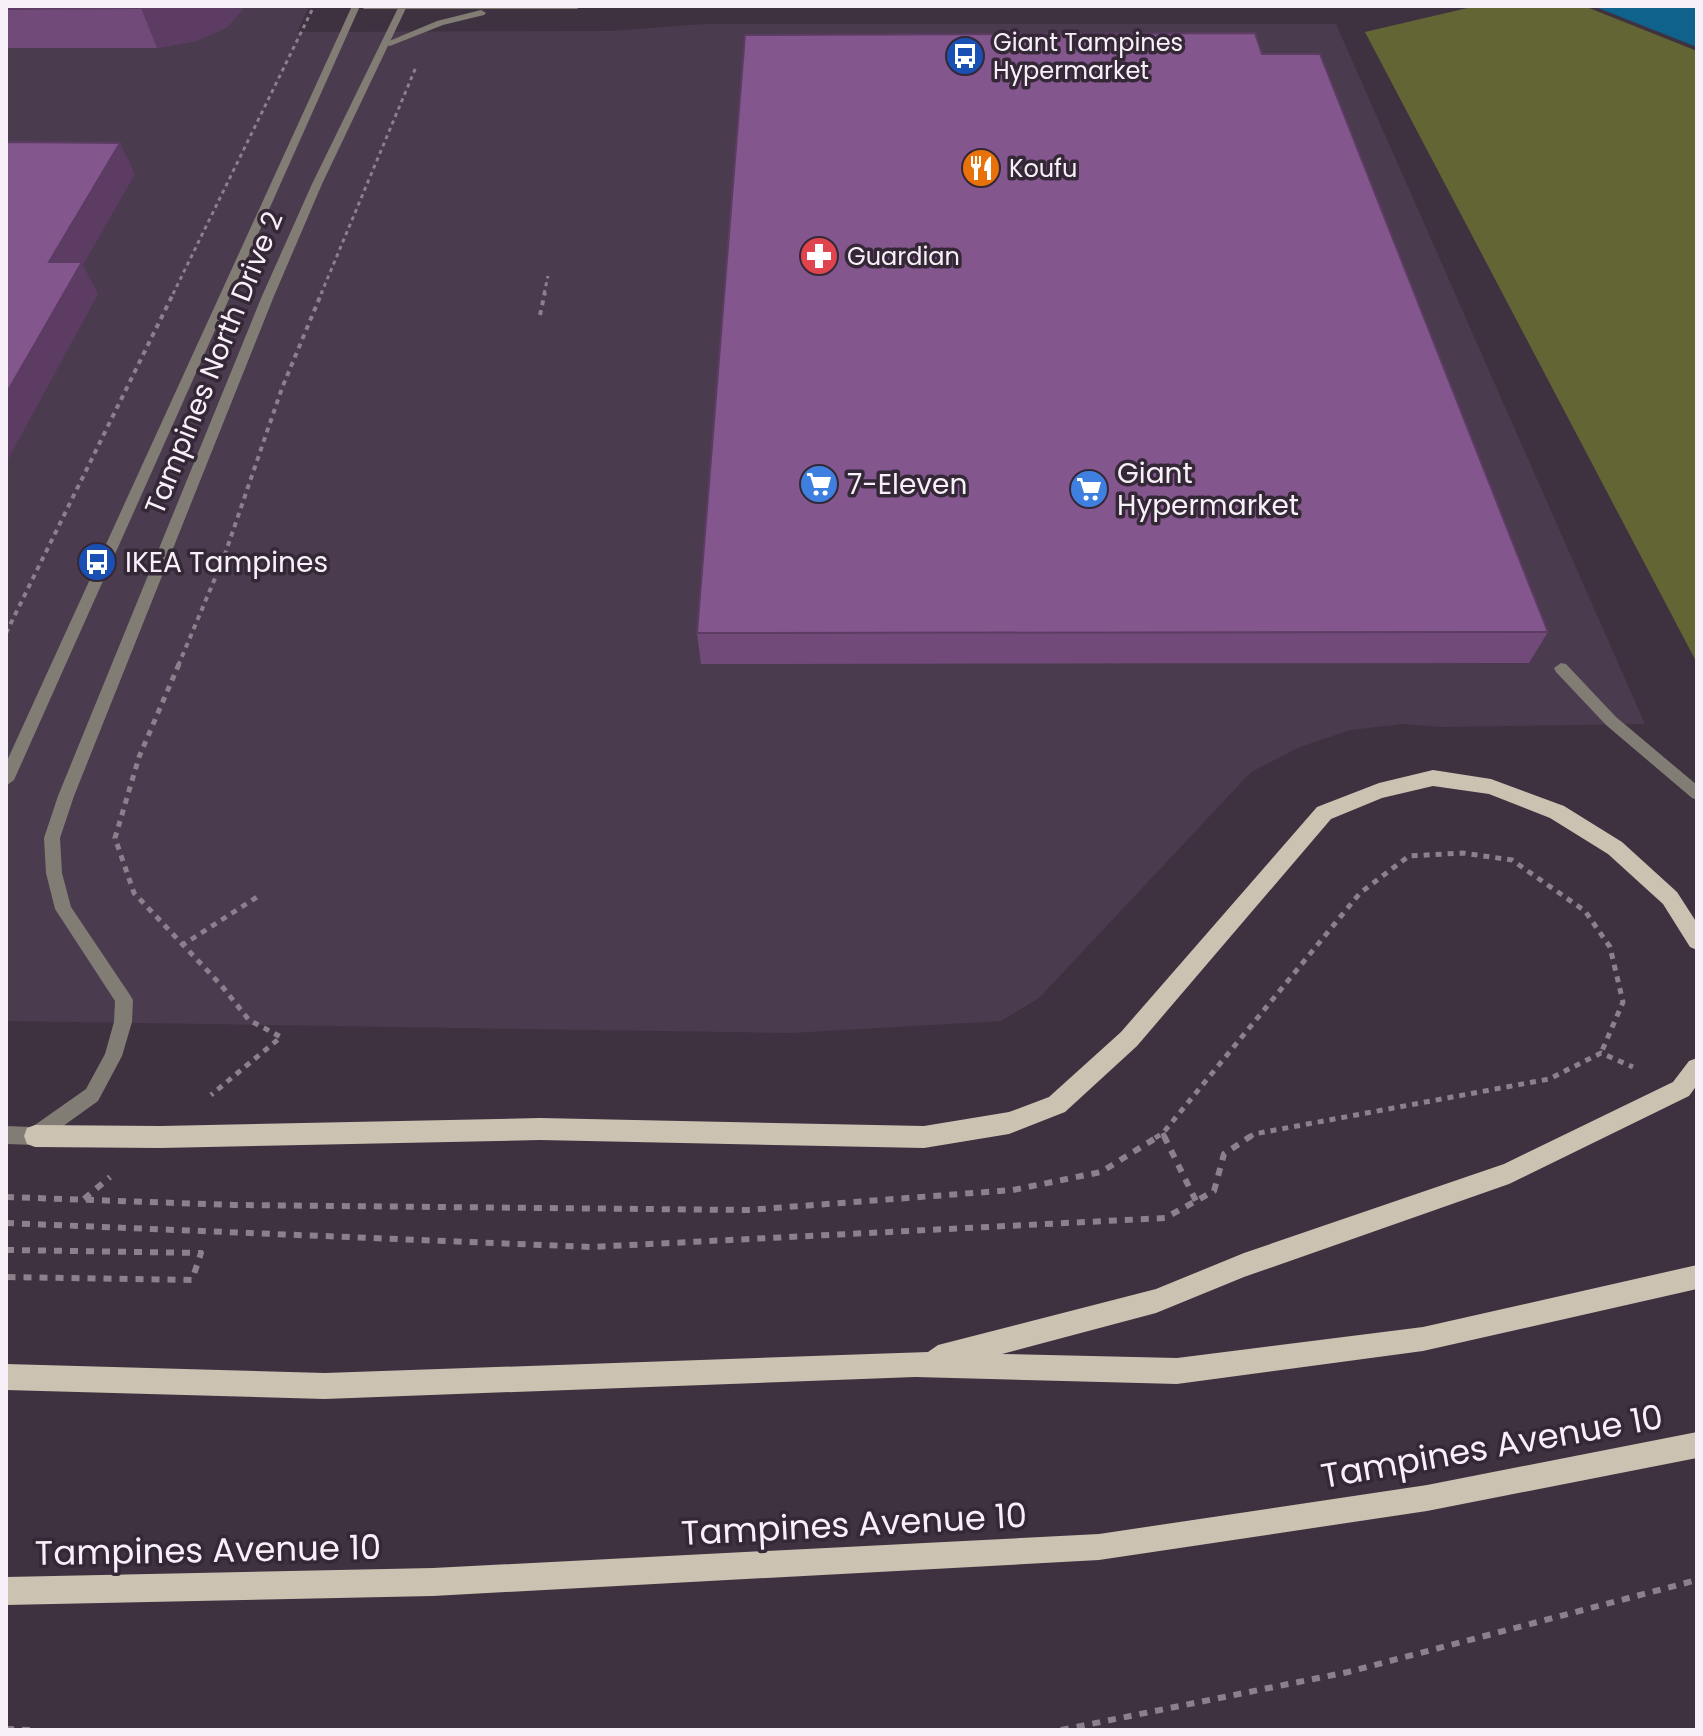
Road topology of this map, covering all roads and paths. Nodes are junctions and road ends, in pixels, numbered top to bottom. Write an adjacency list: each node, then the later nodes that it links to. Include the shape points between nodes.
1 (314, 6): 11 (path)
2 (356, 6): 13 (street, Tampines North Drive 2)
3 (364, 6): 4 (street)
4 (403, 6): 6 (street); 7 (street, Tampines North Drive 2)
5 (577, 6): 6 (street)
6 (518, 7): 7 (street, via 440,23)
7 (387, 44): 23 (street, Tampines North Drive 2, via 256,322 61,810 52,838 63,909 124,1000 123,1022 113,1056 92,1095)
8 (417, 65): 17 (path, via 282,388 224,557 139,757 115,838 134,893)
9 (548, 276): 10 (path)
10 (540, 315)
11 (6, 633)
12 (1561, 668): 14 (street, via 1611,721)
13 (6, 780)
14 (1697, 794)
15 (257, 897): 17 (path)
16 (1697, 941): 23 (main road, via 1670,898 1615,848 1557,812 1491,787 1433,778 1379,791 1324,813 1129,1039 1057,1105 1009,1123 924,1137 540,1129)
17 (181, 946): 18 (path, via 249,1020)
18 (281, 1037)
19 (1697, 1068): 20 (main road)
20 (1681, 1089): 24 (path, via 1601,1053 1549,1079 1265,1131 1224,1154 1214,1191); 29 (main road, via 1509,1173 1156,1301)
21 (1163, 1133): 24 (path)
22 (6, 1135): 23 (street)
23 (35, 1136)
24 (1197, 1203): 25 (path, via 1165,1218 591,1247)
25 (6, 1223)
26 (6, 1250): 27 (path, via 201,1253 192,1280)
27 (6, 1277)
28 (1697, 1277): 29 (main road, via 1423,1339 1177,1371)
29 (915, 1364): 30 (main road, via 325,1386)
30 (6, 1377)
31 (1697, 1445): 33 (main road, Tampines Avenue 10, via 1427,1498 1099,1547 433,1582)
32 (1697, 1580): 36 (path, via 1348,1672)
33 (6, 1591)
34 (6, 1729): 35 (path)
35 (30, 1730)
36 (1061, 1730)

